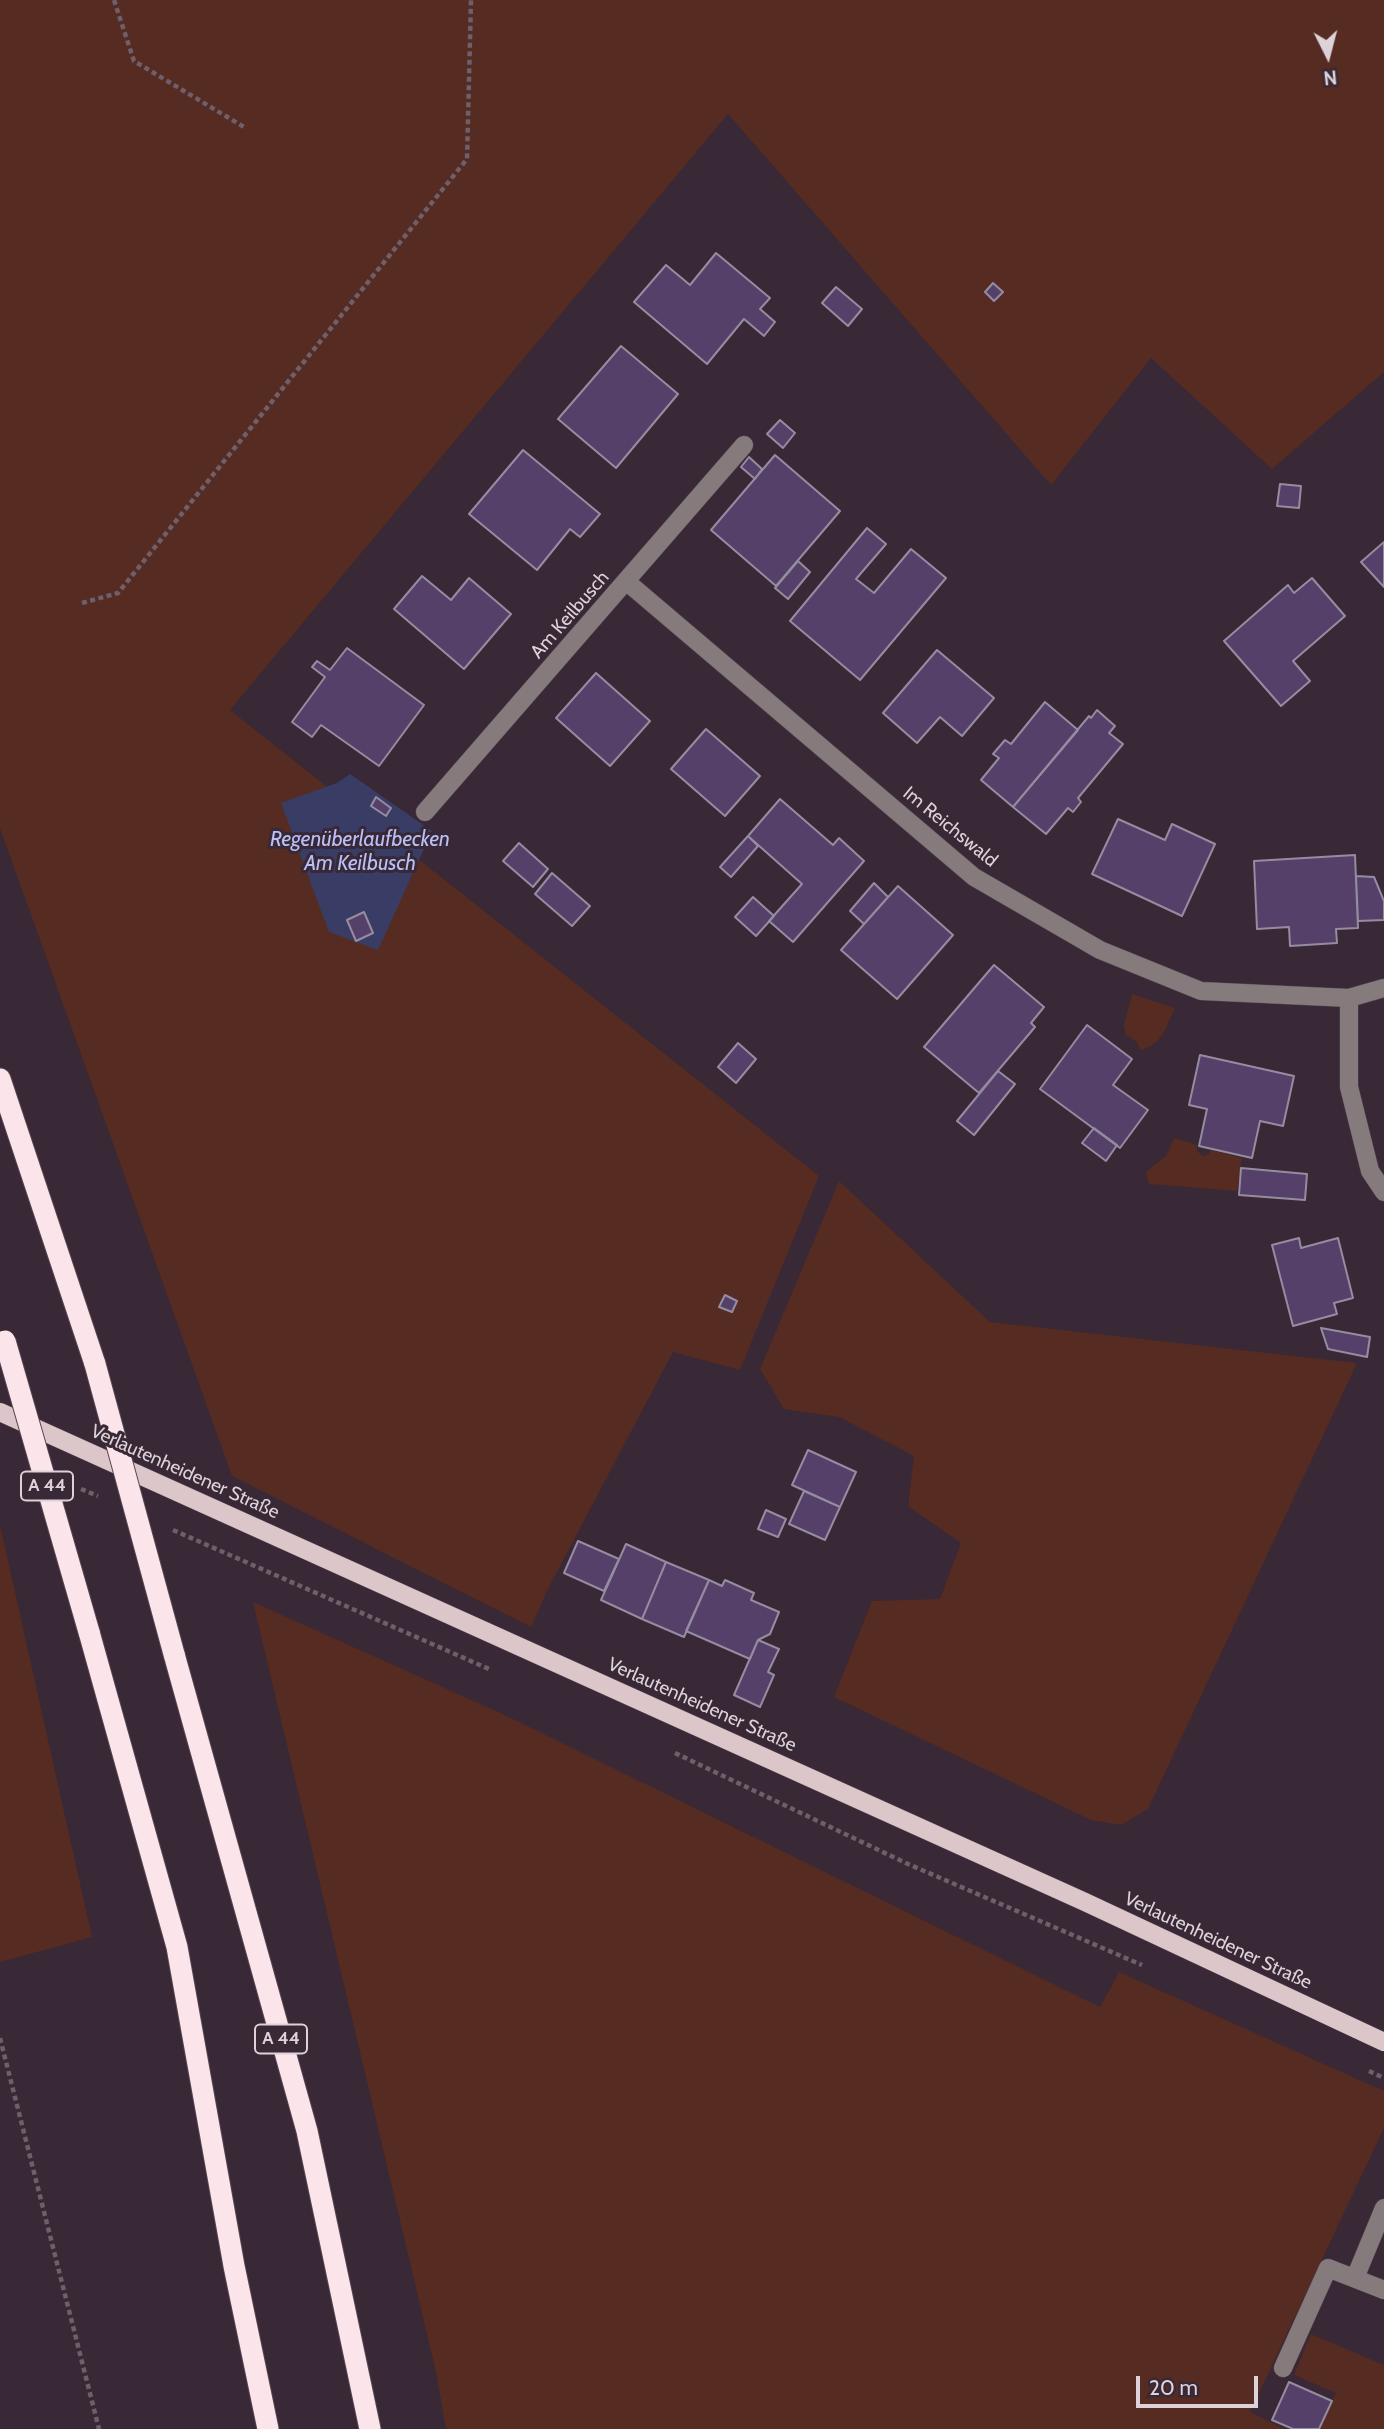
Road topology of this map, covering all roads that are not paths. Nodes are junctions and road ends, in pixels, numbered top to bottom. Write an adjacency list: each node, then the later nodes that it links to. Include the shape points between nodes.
1 (744, 445): 2 (street, Am Keilbusch)
2 (627, 582): 3 (street, Am Keilbusch); 5 (street, Im Reichswald, via 974,877 1100,950 1201,991)
3 (425, 812)
4 (1384, 988): 5 (street, Im Reichswald)
5 (1349, 998): 7 (street, via 1349,1087 1370,1171)
6 (0, 1079): 16 (highway, A 44, bridge, via 94,1364 307,2131)
7 (1384, 1192)
8 (2, 1333): 15 (highway, A 44, bridge, via 177,1947)
9 (0, 1412): 10 (main road, Verlautenheidener Straße)
10 (1384, 2042)
11 (1384, 2208): 12 (street)
12 (1355, 2278): 13 (street); 14 (street, via 1328,2268)
13 (1384, 2290)
14 (1283, 2368)
15 (268, 2429)
16 (370, 2429)

